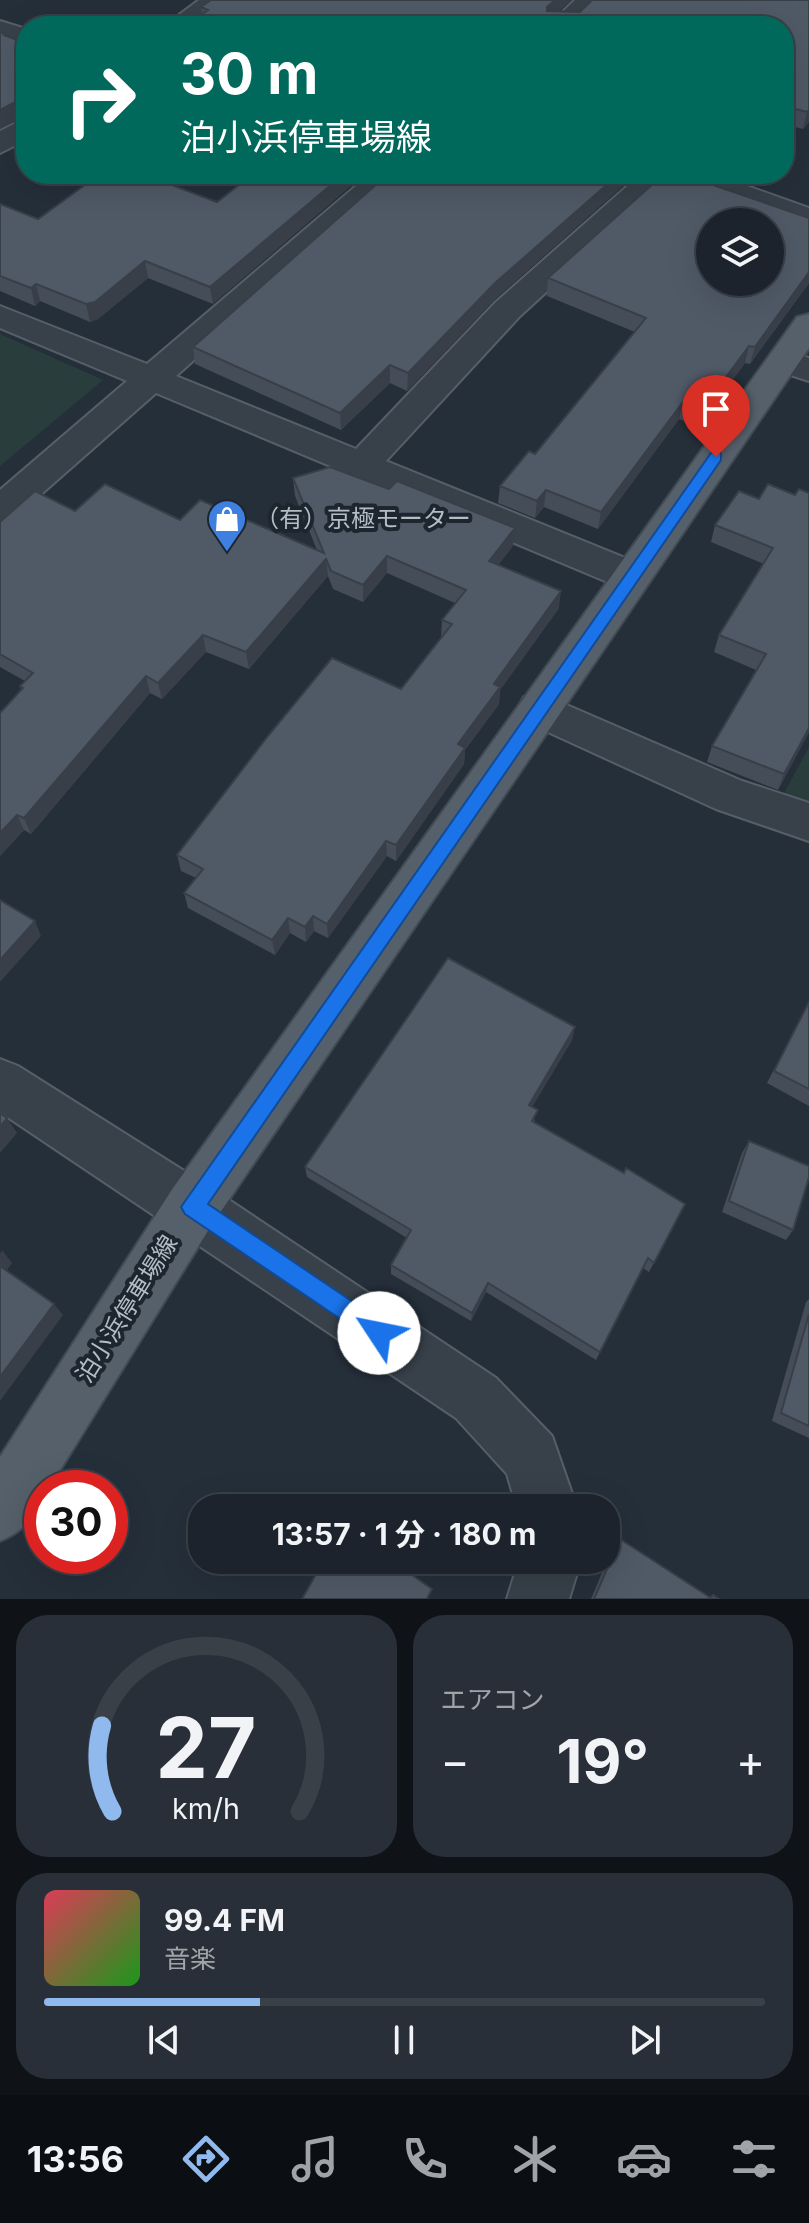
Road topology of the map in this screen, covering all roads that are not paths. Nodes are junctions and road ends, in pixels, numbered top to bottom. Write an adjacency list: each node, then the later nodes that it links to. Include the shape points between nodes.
1 (216, 0): 3 (street)
2 (590, 0): 4 (street)
3 (192, 16)
4 (572, 16)
5 (376, 184): 11 (street)
6 (648, 184): 12 (street, via 508,309)
7 (713, 184): 8 (street)
8 (809, 218)
9 (0, 316): 11 (street)
10 (801, 352): 14 (main road, 泊小浜停車場線)
11 (152, 378): 12 (street); 13 (street)
12 (362, 465): 14 (street)
13 (0, 510)
14 (631, 576): 15 (main road, 泊小浜停車場線)
15 (539, 709): 16 (street, via 732,796); 18 (main road, 泊小浜停車場線)
16 (809, 823)
17 (0, 1083): 18 (street)
18 (192, 1207): 19 (street, via 476,1398 531,1457); 20 (main road, 泊小浜停車場線)
19 (543, 1494)
20 (0, 1511)
21 (546, 1574): 22 (street)
22 (538, 1599)

